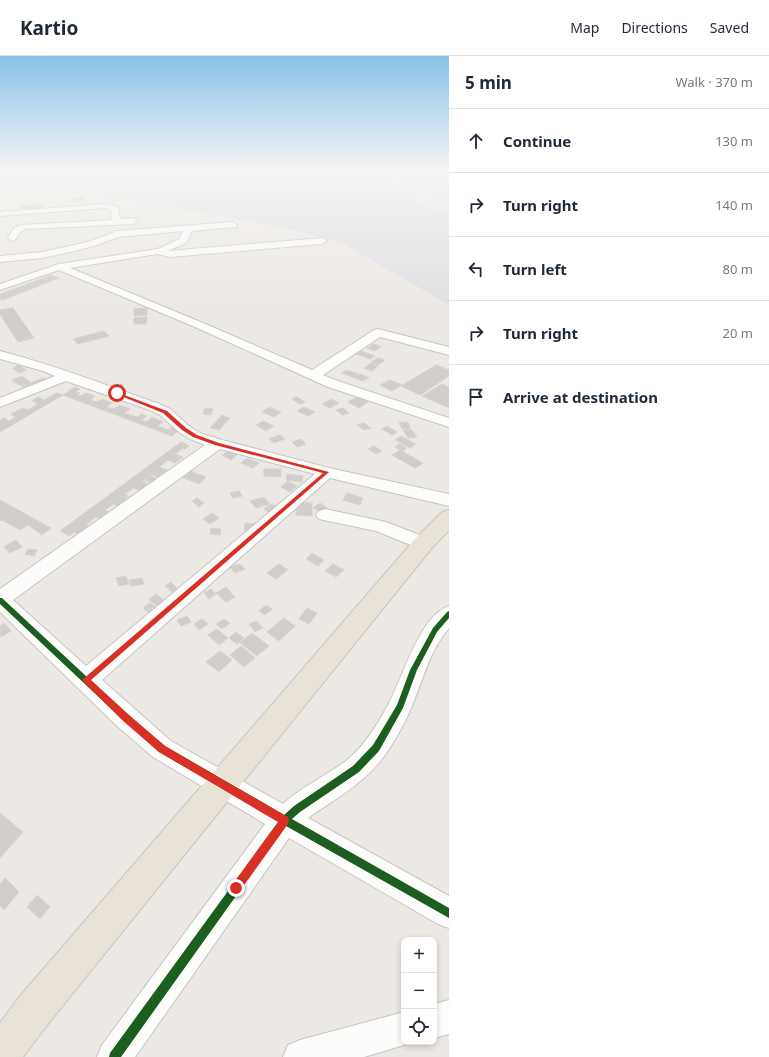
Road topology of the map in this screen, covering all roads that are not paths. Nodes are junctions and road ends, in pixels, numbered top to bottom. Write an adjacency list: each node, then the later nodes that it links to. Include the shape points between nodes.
1 (53, 217): 4 (street)
2 (116, 217): 3 (street)
3 (116, 222): 4 (street); 7 (street, via 146,222)
4 (52, 225): 12 (street, via 23,227 17,230)
5 (233, 225): 6 (street)
6 (189, 228): 7 (street); 14 (street, via 183,241)
7 (179, 229): 8 (street)
8 (117, 234): 9 (street); 15 (street, via 71,249)
9 (87, 235)
10 (27, 237): 12 (street)
11 (0, 238): 12 (street)
12 (12, 238)
13 (322, 241): 14 (street, via 170,254)
14 (160, 251): 16 (street)
15 (0, 259)
16 (59, 267): 17 (street); 20 (street)
17 (0, 287)
18 (449, 351): 20 (street, via 378,333)
19 (0, 355): 21 (street, via 48,368)
20 (313, 375): 23 (street)
21 (66, 376): 22 (street); 24 (street, via 152,406 165,412 195,436)
22 (0, 402)
23 (449, 423)
24 (217, 444): 25 (street); 30 (street)
25 (327, 472): 26 (street); 32 (street)
26 (449, 500)
27 (325, 515): 29 (street, via 380,526)
28 (449, 517): 29 (highway)
29 (423, 544): 33 (highway)
30 (0, 599): 32 (street)
31 (449, 614): 34 (street, via 435,630 414,670 400,706 376,748 356,769)
32 (86, 680): 33 (street, via 162,749)
33 (223, 785): 34 (street); 39 (highway, via 34,1010)
34 (285, 820): 35 (street); 40 (street)
35 (449, 913)
36 (449, 1017): 37 (street)
37 (437, 1020)
38 (401, 1030): 41 (street)
39 (0, 1055)
40 (114, 1057)
41 (300, 1057)

